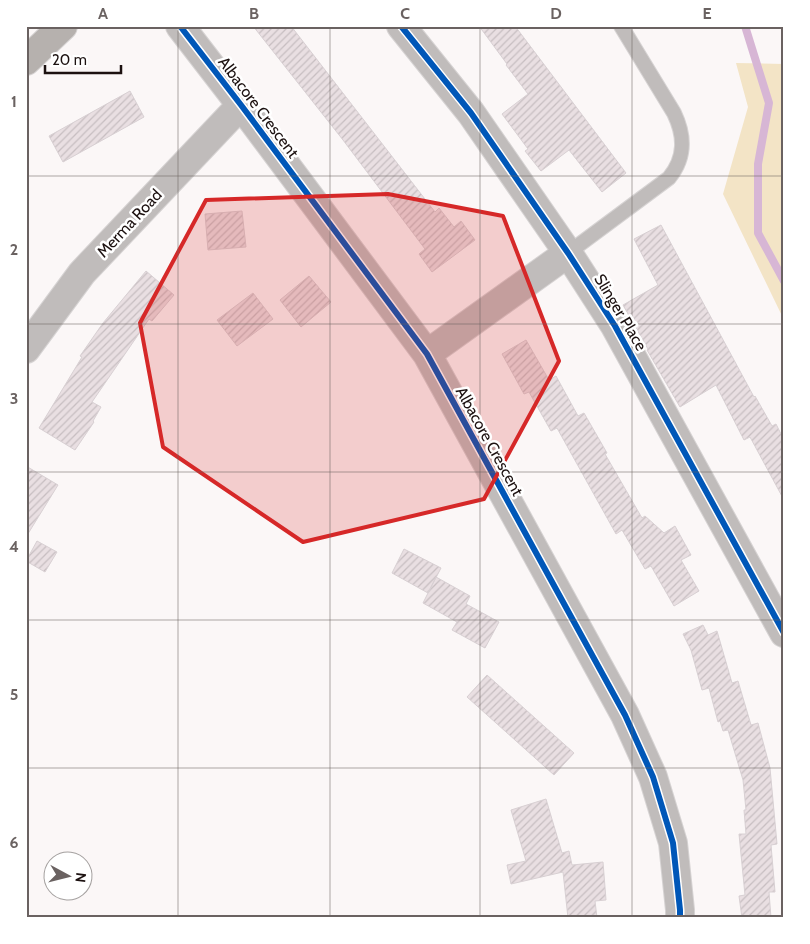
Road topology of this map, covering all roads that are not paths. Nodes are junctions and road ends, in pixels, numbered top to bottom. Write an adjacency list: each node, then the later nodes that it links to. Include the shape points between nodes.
1 (63, 26): 5 (street)
2 (180, 26): 6 (street, Albacore Crescent)
3 (402, 26): 7 (street, Slinger Place, via 471,113)
4 (621, 26): 7 (lane, via 674,112 680,127 680,160 669,178)
5 (26, 60)
6 (241, 105): 8 (street, Merma Road, via 82,273); 9 (street, Albacore Crescent)
7 (568, 253): 9 (street); 10 (street, Slinger Place, via 615,326)
8 (26, 349)
9 (427, 354): 11 (street, Albacore Crescent, via 625,715 653,777 673,843)
10 (784, 634)
11 (680, 918)

